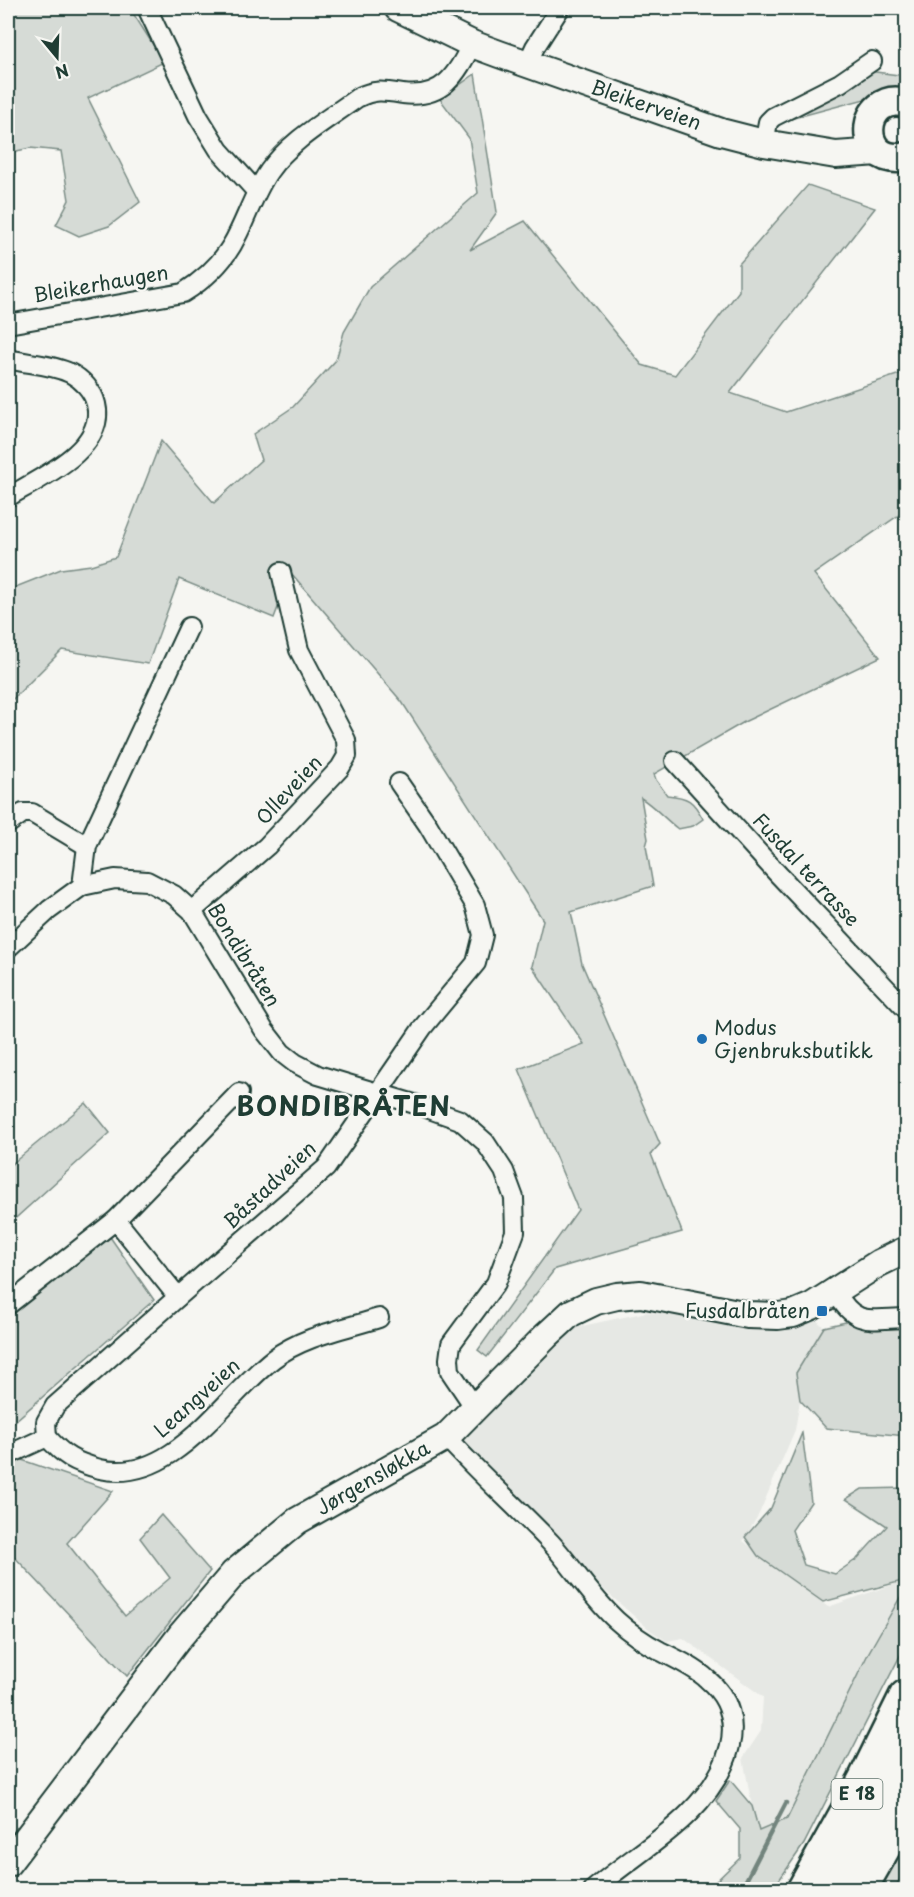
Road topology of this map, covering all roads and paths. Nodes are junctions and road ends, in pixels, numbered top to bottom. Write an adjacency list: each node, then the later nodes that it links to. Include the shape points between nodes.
1 (147, 8): 10 (street, via 198,116 219,150)
2 (398, 8): 4 (street, Bleikerveien)
3 (560, 8): 6 (street)
4 (472, 44): 6 (street, Bleikerveien); 10 (street, Bleikerhaugen, via 455,75 444,86 415,94 370,92 357,98 283,153)
5 (872, 61): 8 (street, via 840,83 773,117 768,122)
6 (527, 64): 8 (street, Bleikerveien, via 721,132)
7 (906, 103): 9 (main road, via 895,101 874,113)
8 (764, 143): 9 (street, Bleikerveien, via 820,152 859,135)
9 (890, 155)
10 (256, 191): 11 (street, Bleikerhaugen, via 231,246 216,267 183,293)
11 (8, 324)
12 (8, 359): 13 (street, via 70,374 88,388 98,414 92,435 72,456)
13 (8, 497)
14 (281, 572): 21 (street, Olleveien, via 299,650 346,740 347,756 267,846)
15 (189, 627): 19 (street)
16 (675, 761): 23 (street, Fusdal terrasse)
17 (399, 783): 25 (street, via 475,905 483,935 476,963 423,1027)
18 (8, 824): 19 (street, via 23,813 32,813)
19 (87, 846): 20 (street)
20 (82, 886): 21 (street, Bondibråten, via 115,879 147,881 174,895); 22 (street, Bondibråten)
21 (192, 911): 25 (street, Bondibråten, via 282,1053 318,1075)
22 (8, 948)
23 (906, 1009)
24 (239, 1093): 26 (street)
25 (378, 1093): 29 (street, Båstadveien, via 326,1168); 33 (street, Bondibråten, via 460,1120 485,1142 504,1171 514,1198 515,1232 496,1283 451,1344 450,1371)
26 (116, 1220): 29 (street); 30 (street)
27 (906, 1250): 28 (street, Jørgensløkka)
28 (836, 1292): 32 (street, via 854,1316); 33 (street, Jørgensløkka, via 793,1314 778,1316 641,1294 596,1301 571,1313 546,1335)
29 (178, 1297): 34 (street, Båstadveien, via 55,1406 46,1422)
30 (8, 1305)
31 (379, 1318): 34 (street, Leangveien, via 310,1340 274,1359 197,1432 155,1464 133,1471 108,1471 79,1464)
32 (906, 1318)
33 (475, 1408): 35 (street, Jørgensløkka)
34 (47, 1437): 36 (street)
35 (446, 1437): 40 (street, Jørgensløkka, via 297,1521 234,1573 181,1635); 41 (street, via 553,1545 616,1620 657,1650 708,1679 730,1710 734,1729 729,1749 708,1790 666,1833)
36 (8, 1455)
37 (906, 1697): 42 (highway, E 18)
38 (906, 1755): 43 (highway, E 18)
39 (906, 1808): 44 (highway, E 18)
40 (8, 1863)
41 (593, 1890)
42 (804, 1890)
43 (832, 1890)
44 (859, 1890)

